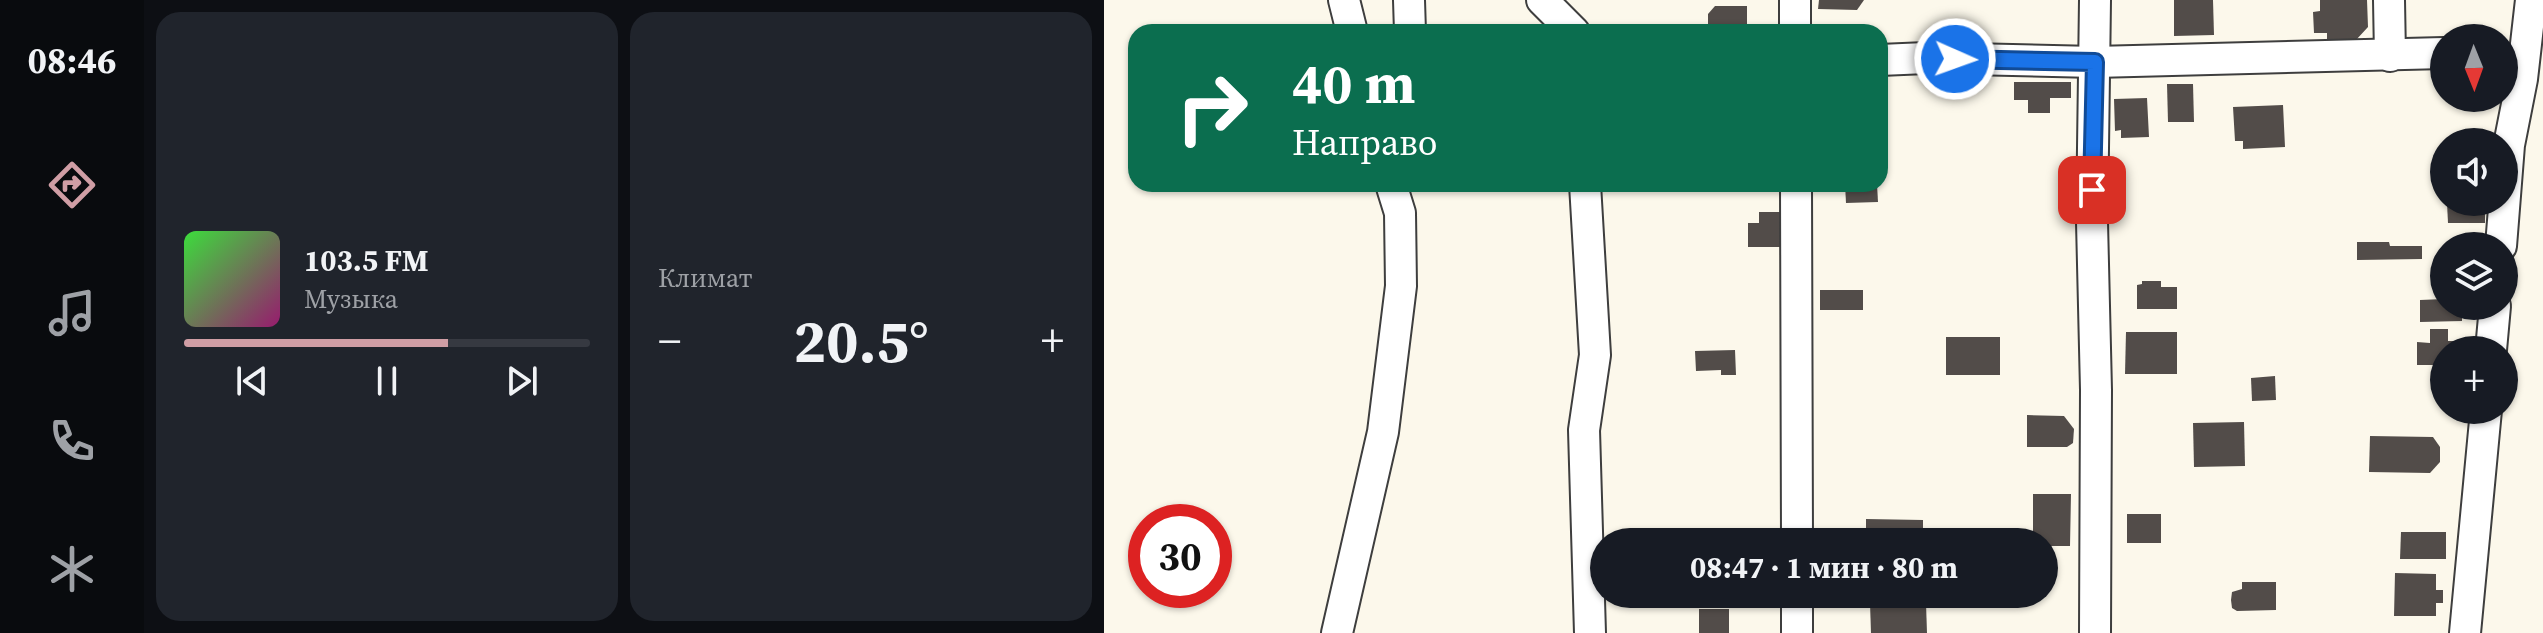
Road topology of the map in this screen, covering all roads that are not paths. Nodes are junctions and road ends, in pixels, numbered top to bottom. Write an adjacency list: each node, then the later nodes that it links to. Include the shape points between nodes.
1 (1344, 0): 9 (street)
2 (1409, 0): 10 (street)
3 (1542, 0): 11 (street)
4 (1574, 0): 12 (street)
5 (1795, 0): 13 (street)
6 (2095, 0): 17 (street)
7 (2389, 0): 15 (street)
8 (2531, 0): 18 (street)
9 (1350, 24)
10 (1410, 24)
11 (1567, 24)
12 (1575, 24)
13 (1795, 24)
14 (2430, 54): 15 (street)
15 (2390, 56): 17 (street)
16 (1888, 60): 17 (street)
17 (2095, 62): 29 (street)
18 (2523, 76): 22 (street, via 2509,145)
19 (1585, 192): 27 (street, via 1595,355 1584,430)
20 (1796, 192): 24 (street)
21 (1401, 198): 26 (street, via 1401,286 1383,432)
22 (2502, 232)
23 (2485, 424): 30 (street)
24 (1797, 528)
25 (1797, 608): 28 (street)
26 (1337, 633)
27 (1590, 633)
28 (1797, 633)
29 (2095, 633)
30 (2465, 633)

